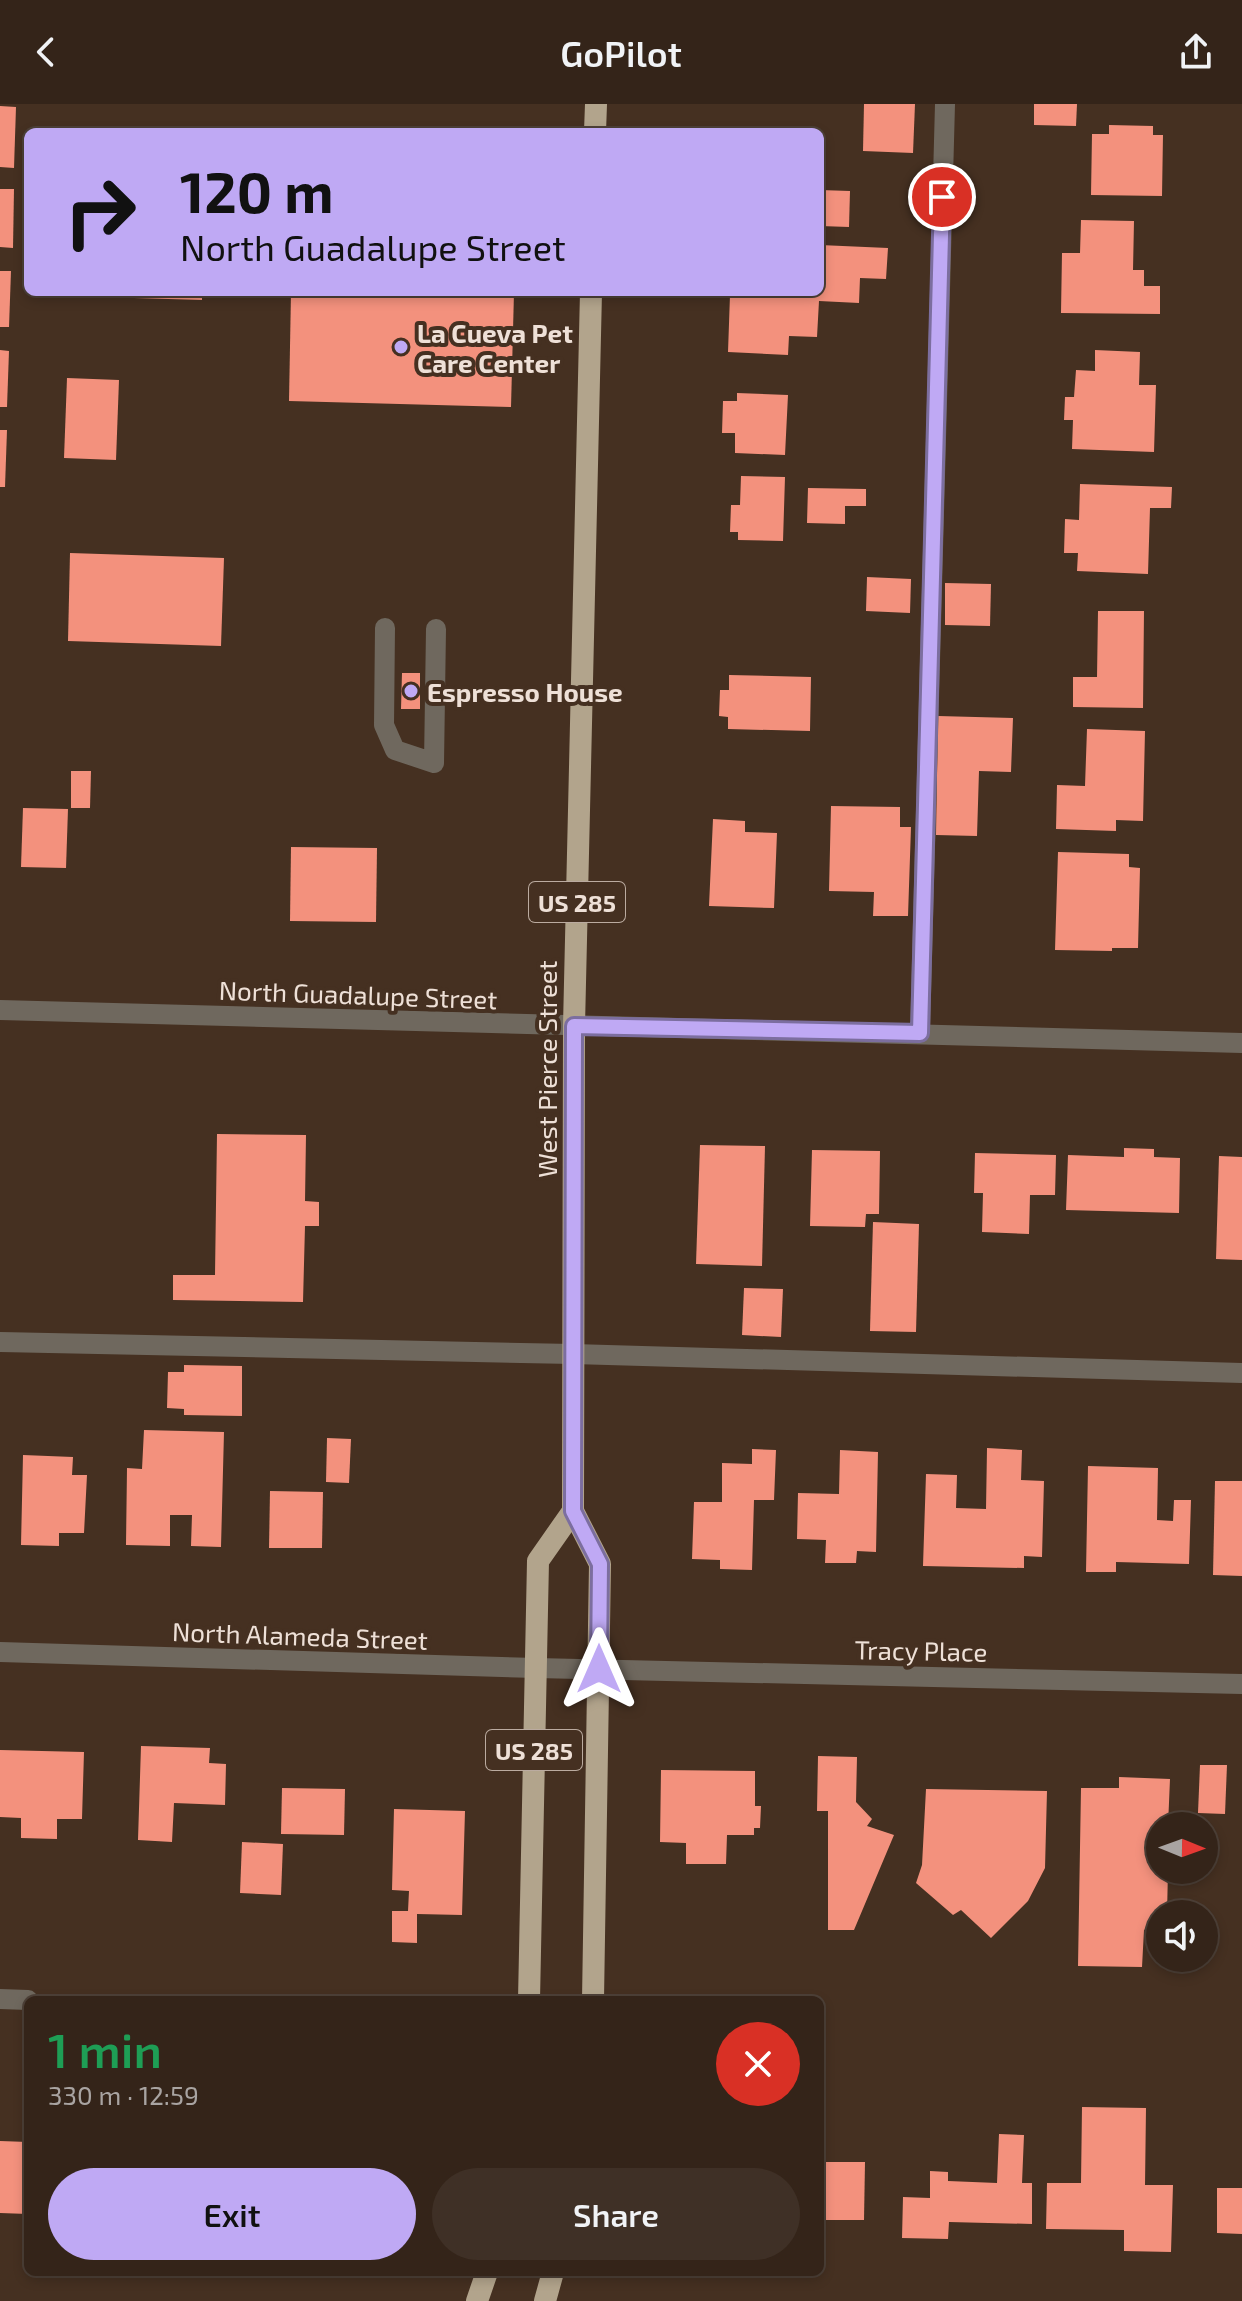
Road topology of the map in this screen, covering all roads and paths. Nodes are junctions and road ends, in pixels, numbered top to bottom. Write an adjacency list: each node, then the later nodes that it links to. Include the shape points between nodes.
1 (596, 104): 3 (highway)
2 (945, 104): 9 (street)
3 (595, 128)
4 (591, 296): 8 (highway, West Pierce Street / US 285)
5 (385, 628): 6 (street, via 384,725 395,750 434,763)
6 (436, 629)
7 (0, 1010): 8 (street, North Guadalupe Street)
8 (574, 1026): 9 (street, North Guadalupe Street); 12 (highway, West Pierce Street / US 285)
9 (920, 1033): 10 (street, North Guadalupe Street)
10 (1242, 1043)
11 (0, 1342): 12 (street)
12 (573, 1354): 13 (street); 14 (highway, West Pierce Street / US 285)
13 (1242, 1373)
14 (573, 1511): 16 (highway, US 285, via 538,1561); 17 (highway, West Pierce Street / US 285, via 600,1564)
15 (0, 1652): 16 (street, North Alameda Street)
16 (536, 1668): 17 (street, North Alameda Street); 19 (highway, US 285)
17 (599, 1669): 18 (street, Tracy Place); 20 (highway, West Pierce Street / US 285)
18 (1242, 1684)
19 (529, 1996)
20 (593, 1996)
21 (0, 1999): 22 (street)
22 (24, 2000)
23 (486, 2276): 25 (highway)
24 (552, 2276): 26 (highway)
25 (477, 2301)
26 (545, 2301)

